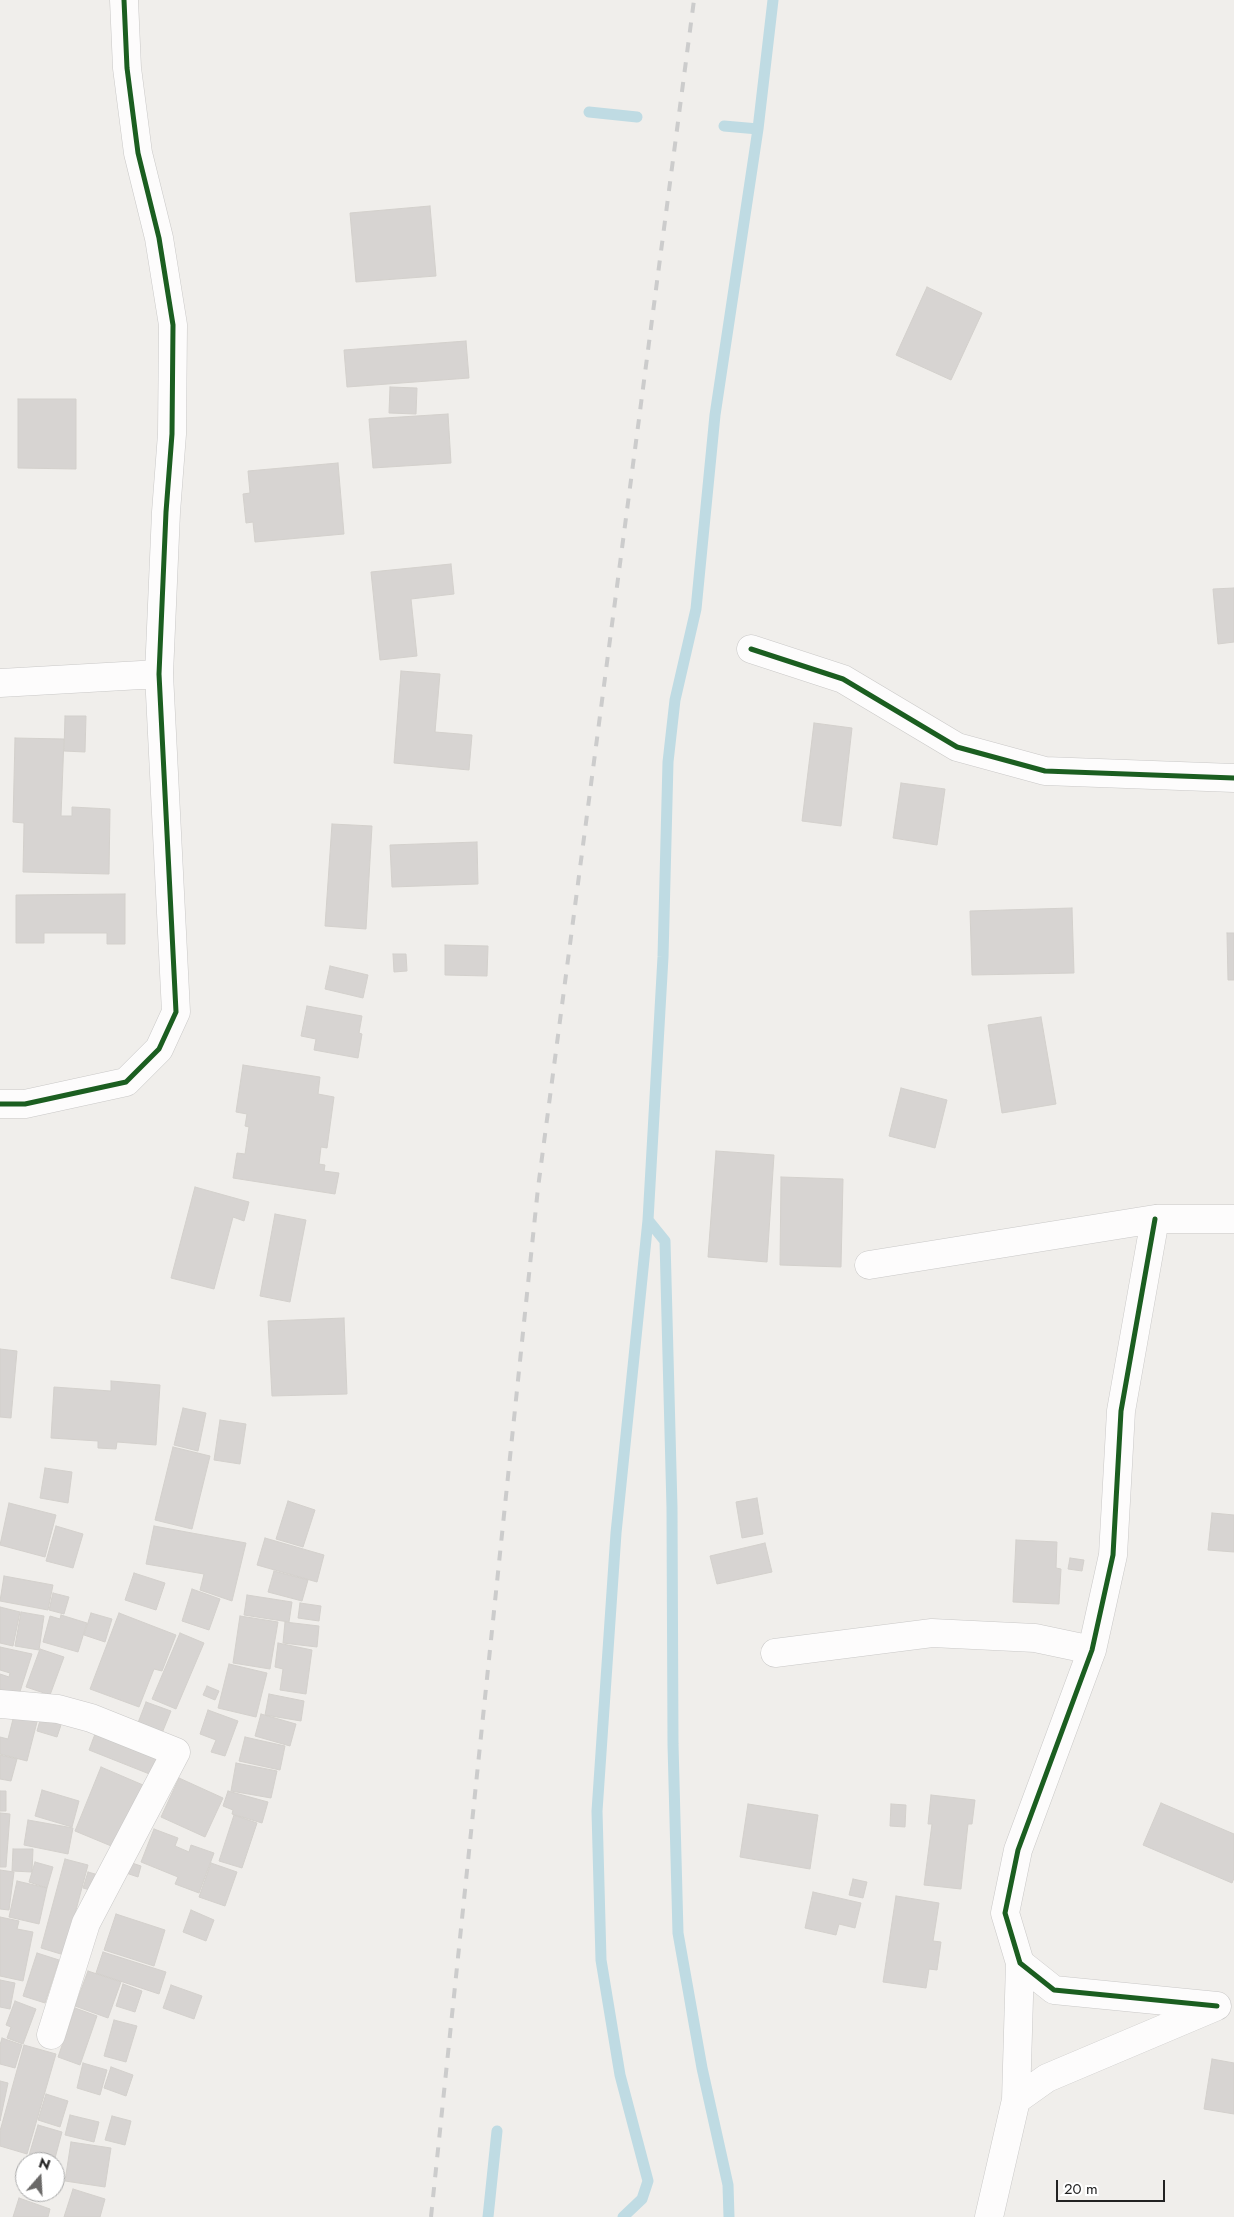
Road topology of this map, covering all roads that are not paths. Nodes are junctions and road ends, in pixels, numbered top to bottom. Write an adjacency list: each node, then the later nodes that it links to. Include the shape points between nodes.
1 (124, 0): 3 (street, via 126,68 138,153 159,238 173,326 172,434)
2 (751, 649): 5 (street, via 844,679 957,747 1045,771)
3 (159, 674): 4 (street); 6 (street, via 176,1012 159,1049 126,1082 25,1104)
4 (0, 683)
5 (1234, 778)
6 (0, 1104)
7 (1155, 1219): 8 (street); 9 (street); 10 (street, via 1121,1411 1113,1555)
8 (1234, 1219)
9 (869, 1265)
10 (1092, 1650): 11 (street, via 1035,1638 932,1633); 13 (street, via 1018,1850 1005,1913)
11 (775, 1652)
12 (0, 1704): 15 (street, via 58,1708 176,1752 86,1924)
13 (1020, 1963): 14 (street, via 1054,1990); 16 (street)
14 (1226, 2007): 16 (street, via 1047,2078)
15 (50, 2035)
16 (1016, 2100): 17 (street)
17 (989, 2217)

